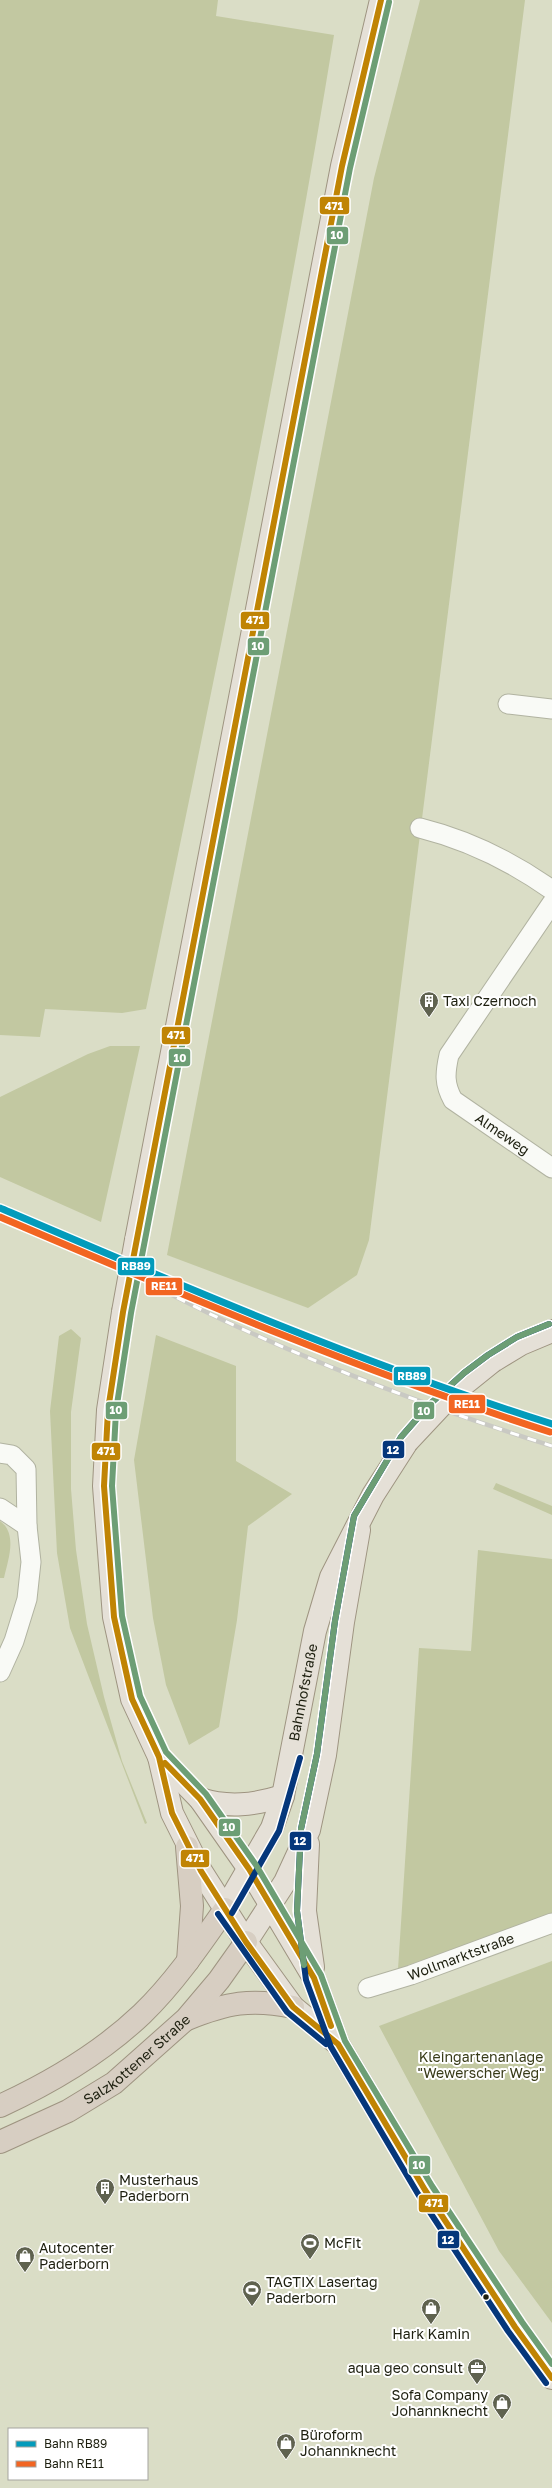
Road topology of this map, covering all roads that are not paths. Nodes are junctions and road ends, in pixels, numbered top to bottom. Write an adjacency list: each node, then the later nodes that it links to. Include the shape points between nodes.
1 (381, 0): 13 (main road, bridge, via 342,166 136,1240 108,1410 104,1486 114,1617 132,1699)
2 (508, 704): 3 (street)
3 (552, 709)
4 (420, 828): 5 (street, via 476,846 524,870)
5 (551, 902): 6 (street, Almeweg, via 449,1055 445,1071 446,1088 453,1100)
6 (552, 1168)
7 (552, 1331): 10 (main road, Bahnhofstraße, bridge, via 521,1344 493,1361 452,1394 407,1442)
8 (0, 1453): 11 (street, via 12,1455 26,1469)
9 (0, 1508): 11 (street)
10 (361, 1519): 14 (main road, Bahnhofstraße, via 343,1551 323,1601); 16 (main road, Bahnhofstraße, via 343,1622 325,1755)
11 (27, 1526): 12 (street, via 31,1562 27,1599 20,1626)
12 (0, 1672)
13 (158, 1757): 15 (main road); 17 (main road, via 172,1813)
14 (283, 1796): 15 (main road, via 255,1804 233,1805 214,1804); 18 (main road, Bahnhofstraße, via 272,1828)
15 (200, 1799): 18 (main road)
16 (309, 1830): 19 (main road, Bahnhofstraße, via 285,1882); 24 (main road, via 305,1911)
17 (187, 1847): 20 (main road); 23 (highway, via 192,1906)
18 (250, 1869): 19 (main road); 20 (main road, Bahnhofstraße)
19 (270, 1905): 22 (main road, Bahnhofstraße); 24 (main road)
20 (225, 1909): 22 (main road); 23 (highway, Salzkottener Straße)
21 (552, 1923): 25 (street, Wollmarktstraße, via 411,1975)
22 (246, 1942): 26 (main road); 27 (highway, Salzkottener Straße, via 219,1980)
23 (188, 1962): 29 (highway, Salzkottener Straße, via 143,2014 97,2052 48,2084)
24 (314, 1978): 28 (main road)
25 (368, 1988)
26 (294, 2007): 27 (highway, via 247,2001 212,2009); 28 (main road)
27 (186, 2019): 30 (highway, Salzkottener Straße, via 114,2082 68,2111)
28 (338, 2044): 31 (main road, via 425,2190)
29 (0, 2106)
30 (0, 2142)
31 (552, 2378)

